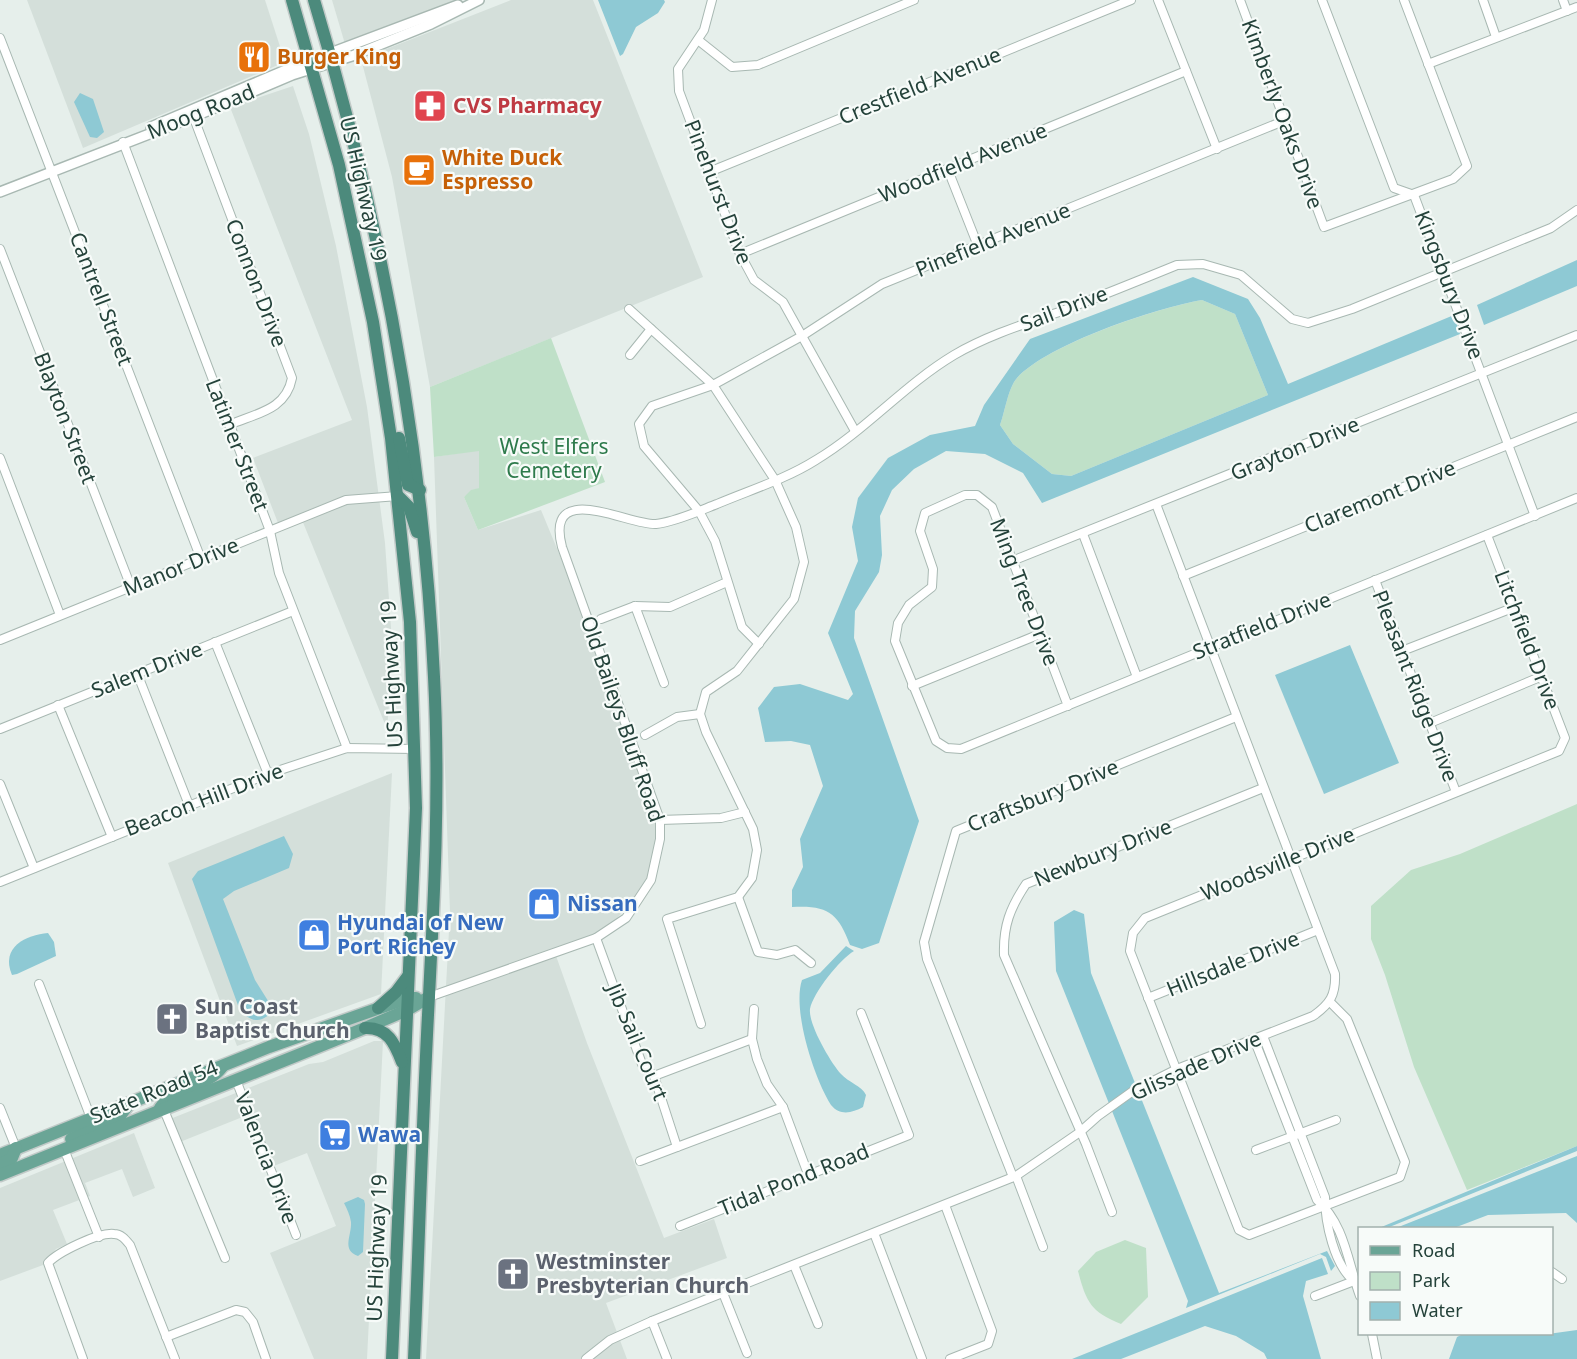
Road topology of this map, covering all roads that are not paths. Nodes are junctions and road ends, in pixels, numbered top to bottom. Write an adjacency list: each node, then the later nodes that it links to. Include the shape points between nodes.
1 (292, 0): 20 (highway, US Highway 19)
2 (314, 0): 19 (highway, US Highway 19)
3 (471, 0): 19 (street, Moog Road)
4 (479, 0): 19 (street, Moog Road, via 431,24)
5 (712, 0): 18 (street, Pinehurst Drive)
6 (914, 0): 18 (street, via 758,65 732,67)
7 (1131, 0): 29 (street, Crestfield Avenue)
8 (1158, 0): 22 (street)
9 (1240, 0): 24 (street, Kimberly Oaks Drive)
10 (1322, 0): 31 (street, Kingsbury Drive, via 1394,188)
11 (1404, 0): 21 (street)
12 (1483, 0): 16 (street)
13 (1563, 0): 15 (street)
14 (1577, 7): 15 (street)
15 (1567, 11): 16 (street)
16 (1496, 37): 21 (street)
17 (0, 38): 28 (street, Cantrell Street)
18 (698, 40): 29 (street, Pinehurst Drive, via 678,69 679,91)
19 (332, 58): 20 (street, Moog Road); 51 (highway, US Highway 19, via 384,269)
20 (312, 64): 23 (street, Moog Road); 42 (highway, US Highway 19, via 352,219)
21 (1428, 64): 31 (street, via 1467,166 1453,178)
22 (1186, 71): 26 (street); 27 (street, Woodfield Avenue)
23 (192, 113): 25 (street, Moog Road); 46 (street, Connon Drive, via 292,378 290,392 281,403)
24 (1286, 120): 26 (street, Pinefield Avenue); 31 (street, Kimberly Oaks Drive, via 1324,227)
25 (123, 142): 28 (street, Moog Road); 46 (street, Latimer Street)
26 (1217, 149): 33 (street, Pinefield Avenue)
27 (948, 170): 33 (street); 35 (street, Woodfield Avenue)
28 (51, 171): 30 (street, Moog Road); 61 (street, Cantrell Street)
29 (709, 172): 35 (street, Pinehurst Drive)
30 (0, 192)
31 (1414, 195): 36 (street, Kingsbury Drive)
32 (1577, 210): 36 (street, Sail Drive, via 1551,228)
33 (978, 246): 40 (street, Pinefield Avenue, via 882,284)
34 (0, 249): 66 (street, Blayton Street)
35 (740, 254): 40 (street, Pinehurst Drive, via 754,280 783,302)
36 (1443, 270): 43 (street, Kingsbury Drive); 47 (street, Sail Drive, via 1352,309 1308,323 1292,319 1241,275 1203,264 1177,265 955,354 911,384)
37 (629, 309): 38 (street)
38 (651, 329): 41 (street); 44 (street)
39 (1577, 335): 43 (street, Grayton Drive)
40 (802, 336): 44 (street, Pinefield Avenue); 47 (street, Pinehurst Drive)
41 (630, 355)
42 (381, 366): 51 (highway, via 389,375 405,476 408,485); 52 (highway, US Highway 19)
43 (1483, 373): 48 (street, Kingsbury Drive); 54 (street, Grayton Drive)
44 (713, 385): 50 (street); 55 (street, Pinefield Avenue, via 652,406 639,424 644,446)
45 (1577, 417): 48 (street, Claremont Drive)
46 (229, 425): 58 (street, Latimer Street)
47 (855, 431): 50 (street, Sail Drive, via 817,460)
48 (1508, 445): 56 (street, Kingsbury Drive); 63 (street, Claremont Drive)
49 (0, 458): 71 (street)
50 (775, 480): 55 (street, Sail Drive); 76 (street, via 796,527 804,562 794,599)
51 (420, 490): 67 (highway, US Highway 19)
52 (398, 496): 58 (street, Manor Drive, via 346,500); 67 (highway, via 415,520); 93 (highway, US Highway 19, via 410,622)
53 (1577, 498): 56 (street, Stratfield Drive)
54 (1156, 504): 59 (street, Grayton Drive); 63 (street)
55 (699, 511): 57 (street, Sail Drive, via 655,524 588,508 572,511); 65 (street, Pinefield Avenue, via 715,541)
56 (1535, 516): 60 (street, Stratfield Drive)
57 (563, 520): 100 (street, Old Baileys Bluff Road, via 558,531 562,547)
58 (270, 531): 61 (street, Manor Drive); 70 (street, Latimer Street)
59 (1083, 534): 62 (street, Grayton Drive); 80 (street)
60 (1487, 535): 64 (street, Stratfield Drive); 69 (street, Litchfield Drive)
61 (201, 559): 66 (street, Manor Drive)
62 (1012, 561): 73 (street, Ming Tree Drive); 83 (street, Ming Tree Drive, via 992,507 977,495 965,495 925,513 920,531 933,569 932,587 909,605 898,623 895,641)
63 (1183, 576): 77 (street)
64 (1375, 580): 77 (street, Stratfield Drive); 78 (street, Pleasant Ridge Drive)
65 (727, 582): 68 (street, via 670,607); 76 (street, Pinefield Avenue, via 742,627)
66 (131, 587): 71 (street, Manor Drive)
67 (430, 604): 111 (highway, US Highway 19, via 436,871)
68 (635, 606): 72 (street); 82 (street)
69 (1515, 607): 78 (street); 81 (street, Litchfield Drive)
70 (293, 611): 75 (street, Salem Drive); 92 (street, Latimer Street)
71 (60, 615): 74 (street, Manor Drive)
72 (601, 619)
73 (1040, 633): 83 (street); 85 (street, Ming Tree Drive)
74 (0, 640)
75 (215, 642): 79 (street, Salem Drive); 94 (street)
76 (759, 644): 86 (street, via 737,671 706,692)
77 (1209, 647): 80 (street, Stratfield Drive); 87 (street)
78 (1402, 651): 88 (street, Pleasant Ridge Drive)
79 (137, 674): 84 (street, Salem Drive); 98 (street)
80 (1137, 677): 85 (street, Stratfield Drive)
81 (1540, 677): 88 (street); 91 (street, Litchfield Drive, via 1565,738)
82 (664, 682)
83 (912, 686): 85 (street, Stratfield Drive, via 936,741 947,748 961,749)
84 (58, 705): 89 (street, Salem Drive); 101 (street)
85 (1068, 706)
86 (700, 714): 90 (street, via 677,717); 99 (street)
87 (1236, 717): 96 (street); 146 (street, Craftsbury Drive, via 956,831 924,942 927,959)
88 (1430, 723): 97 (street, Pleasant Ridge Drive)
89 (0, 729)
90 (645, 735)
91 (1563, 746): 97 (street, Woodsville Drive, via 1559,751)
92 (347, 748): 93 (street, Beacon Hill Drive); 94 (street, Beacon Hill Drive)
93 (415, 749): 109 (highway, US Highway 19)
94 (268, 774): 98 (street, Beacon Hill Drive)
95 (0, 784): 103 (street)
96 (1263, 788): 102 (street); 135 (street, Newbury Drive, via 1026,884 1012,905 1003,931 1004,955)
97 (1456, 792): 102 (street, Woodsville Drive)
98 (189, 805): 101 (street, Beacon Hill Drive)
99 (745, 812): 100 (street, via 721,818); 105 (street, via 757,850 752,878)
100 (660, 820): 107 (street, Old Baileys Bluff Road, via 651,880 626,918)
101 (112, 837): 103 (street, Beacon Hill Drive)
102 (1291, 859): 106 (street); 112 (street, Woodsville Drive, via 1145,918 1133,933 1130,951)
103 (34, 868): 104 (street, Beacon Hill Drive)
104 (0, 882)
105 (738, 897): 108 (street, via 758,952 777,955 795,950); 118 (street, via 667,919)
106 (1318, 930): 112 (street, Hillsdale Drive); 113 (street, via 1335,974 1336,989)
107 (596, 938): 111 (street, Old Baileys Bluff Road); 127 (street, Jib Sail Court, via 642,1064)
108 (811, 963)
109 (409, 972): 114 (highway, US Highway 19); 115 (highway, via 396,992)
110 (39, 984): 133 (street)
111 (429, 997): 114 (main road, State Road 54); 174 (highway, US Highway 19)
112 (1148, 999): 126 (street, Woodsville Drive)
113 (1330, 1002): 120 (street, Glissade Drive, via 1313,1016); 148 (street, Woodsville Drive, via 1347,1019 1405,1162 1400,1177)
114 (407, 1004): 115 (main road, State Road 54); 119 (main road, State Road 54); 125 (highway, US Highway 19)
115 (378, 1008): 124 (main road, State Road 54)
116 (754, 1009): 121 (street)
117 (861, 1013): 144 (street, Tidal Pond Road, via 909,1135)
118 (701, 1024)
119 (365, 1028): 125 (highway, via 377,1029 391,1038); 128 (main road, State Road 54)
120 (1263, 1036): 122 (street, Glissade Drive); 123 (street)
121 (752, 1039): 127 (street); 130 (street, via 767,1084)
122 (1254, 1039): 123 (street); 126 (street, Glissade Drive)
123 (1269, 1063): 136 (street)
124 (224, 1065): 129 (main road, State Road 54); 132 (main road, via 208,1082 169,1098)
125 (404, 1066): 163 (highway, US Highway 19)
126 (1177, 1070): 135 (street, Glissade Drive, via 1116,1102); 148 (street, Woodsville Drive, via 1239,1230 1249,1235)
127 (654, 1076): 137 (street, Jib Sail Court)
128 (236, 1080): 132 (main road, State Road 54); 152 (street, Valencia Drive)
129 (130, 1102): 133 (main road, State Road 54); 139 (main road, via 120,1116 81,1133)
130 (783, 1107): 137 (street); 144 (street)
131 (0, 1108): 138 (street)
132 (161, 1111): 139 (main road, State Road 54); 155 (street)
133 (91, 1118): 138 (main road, State Road 54)
134 (1336, 1120): 136 (street)
135 (1080, 1132): 146 (street, Glissade Drive); 149 (street, Newbury Drive)
136 (1297, 1135): 140 (street); 148 (street, via 1325,1197)
137 (677, 1147): 142 (street)
138 (16, 1148): 141 (main road, State Road 54); 143 (main road, via 12,1158)
139 (64, 1149): 145 (main road, State Road 54); 153 (street)
140 (1256, 1150)
141 (0, 1155)
142 (640, 1161)
143 (0, 1165)
144 (808, 1174): 150 (street, Tidal Pond Road)
145 (0, 1175)
146 (1015, 1176): 147 (street, Glissade Drive); 154 (street)
147 (945, 1205): 151 (street, Glissade Drive); 178 (street, via 992,1330 988,1344)
148 (1325, 1207): 159 (street, via 1334,1221)
149 (1112, 1212)
150 (680, 1226)
151 (874, 1233): 156 (street, Glissade Drive); 177 (street)
152 (296, 1235)
153 (99, 1237): 167 (street, via 121,1235 130,1245); 169 (street, via 57,1254 48,1263)
154 (1043, 1247)
155 (225, 1258)
156 (794, 1265): 160 (street, Glissade Drive); 165 (street)
157 (1553, 1273): 158 (street)
158 (1562, 1279)
159 (1354, 1281): 161 (street); 162 (street)
160 (723, 1293): 164 (street, Glissade Drive); 168 (street)
161 (1358, 1293)
162 (1315, 1296)
163 (394, 1318): 172 (highway, US Highway 19); 173 (highway)
164 (652, 1321): 175 (street, Glissade Drive, via 604,1343); 176 (street)
165 (818, 1324)
166 (1371, 1335): 179 (street)
167 (166, 1337): 170 (street); 171 (street, via 236,1310 245,1312 253,1322)
168 (747, 1353)
169 (83, 1359)
170 (175, 1359)
171 (266, 1359)
172 (392, 1359)
173 (398, 1359)
174 (414, 1359)
175 (586, 1359)
176 (667, 1359)
177 (922, 1359)
178 (950, 1359)
179 (1377, 1359)

